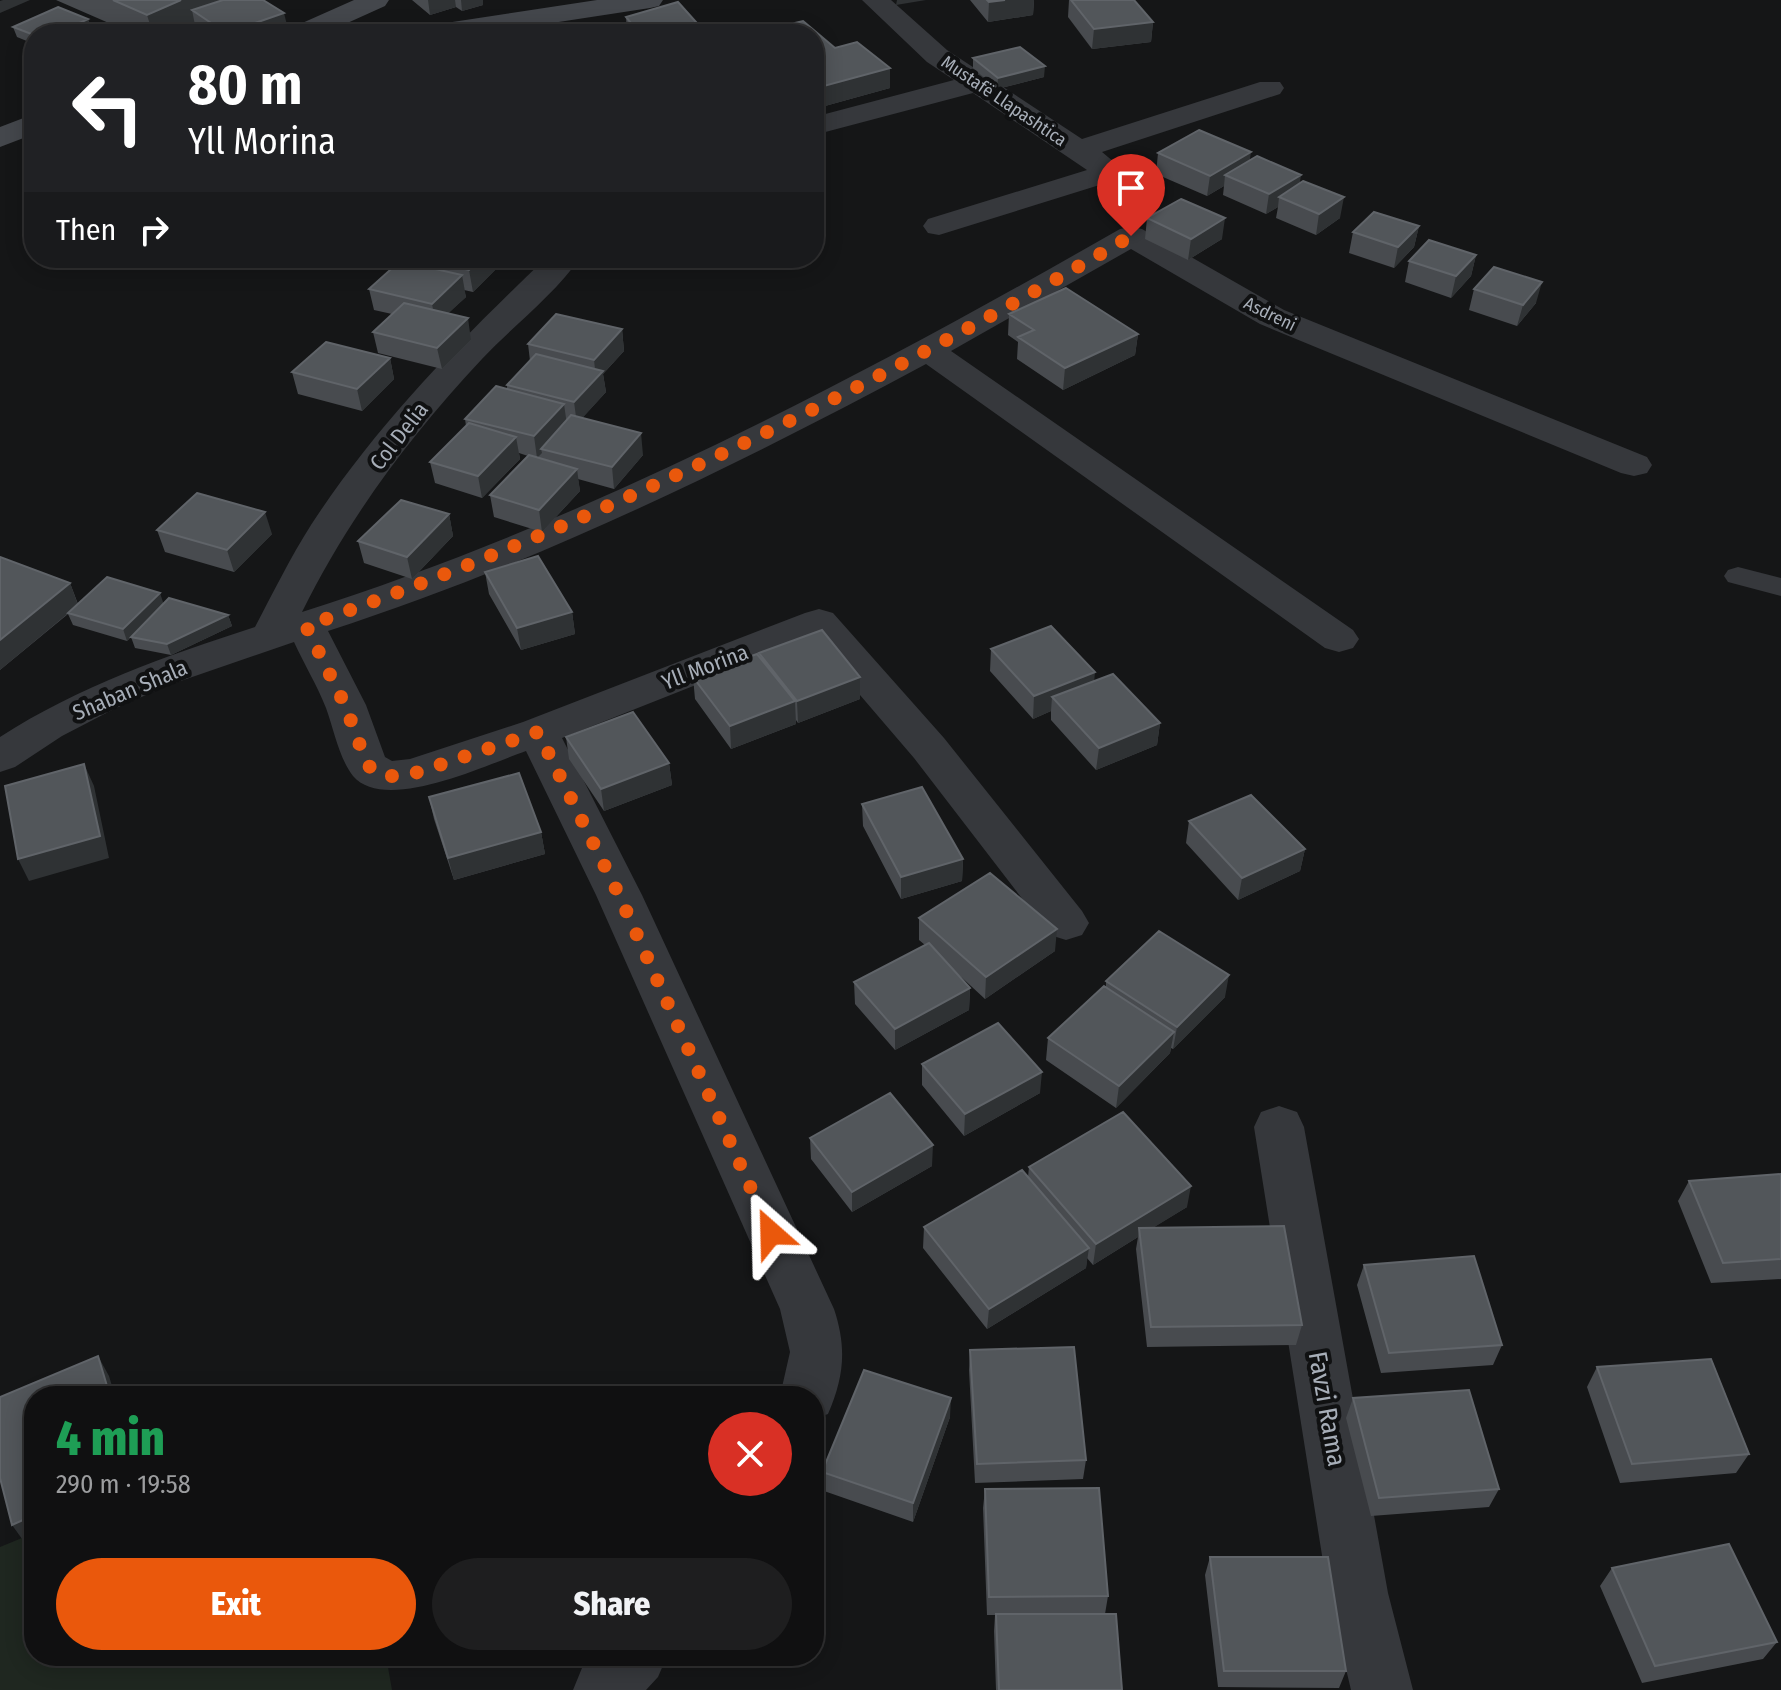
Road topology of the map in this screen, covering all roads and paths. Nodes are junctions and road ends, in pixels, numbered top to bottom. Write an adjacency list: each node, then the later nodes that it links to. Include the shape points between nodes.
1 (376, 0): 5 (street)
2 (643, 0): 3 (street); 6 (street)
3 (650, 0)
4 (875, 0): 7 (street, Mustafë Llapashtica, via 913,37)
5 (323, 24)
6 (490, 24)
7 (976, 83): 9 (street); 12 (street, Mustafë Llapashtica)
8 (1270, 88): 12 (street)
9 (824, 123)
10 (24, 127): 11 (street)
11 (0, 138)
12 (1079, 150): 13 (street, Mustafë Llapashtica, via 1111,172)
13 (939, 226)
14 (554, 268): 19 (street, Col Delia, via 446,375 329,526)
15 (928, 350): 16 (street, Asdreni, via 1131,236 1272,317); 19 (street, Asdreni, via 809,415 566,527); 20 (street)
16 (1634, 465)
17 (1738, 576): 18 (lane)
18 (1781, 587)
19 (287, 633): 21 (street, Yll Morina, via 345,705 367,764 376,773 412,774); 22 (street, Shaban Shala, via 108,696 37,730)
20 (1339, 639)
21 (538, 732): 23 (street, Yll Morina, via 819,622 929,748); 25 (street, via 619,895 807,1309 819,1361)
22 (0, 757)
23 (1066, 923)
24 (1279, 1127): 28 (street, Favzi Rama, via 1358,1593)
25 (811, 1386)
26 (627, 1666): 27 (street)
27 (604, 1690)
28 (1382, 1690)

